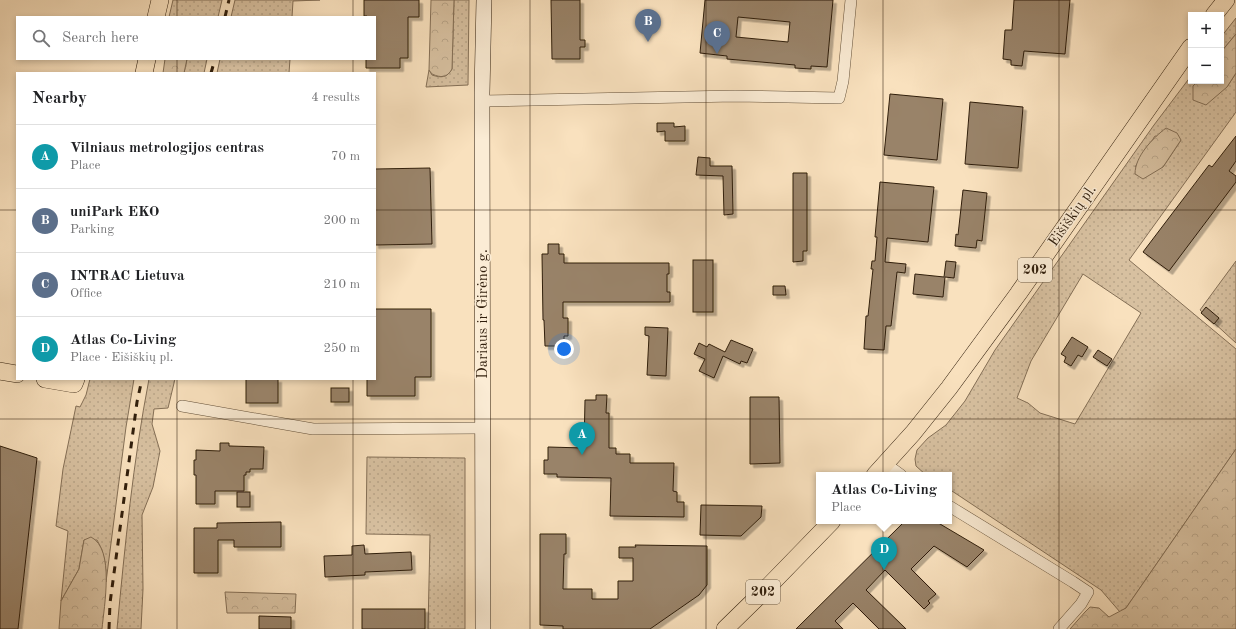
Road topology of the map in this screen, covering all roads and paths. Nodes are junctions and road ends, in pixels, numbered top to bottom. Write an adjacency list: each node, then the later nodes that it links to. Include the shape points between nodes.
1 (160, 0): 6 (main road)
2 (484, 0): 10 (main road, Dariaus ir Girėno g.)
3 (851, 0): 10 (street, via 839,98 735,96)
4 (1226, 0): 5 (main road)
5 (1216, 12)
6 (156, 16)
7 (1190, 48): 17 (main road, Eišiškių pl. / 202, via 949,388)
8 (147, 60): 9 (main road)
9 (144, 72)
10 (482, 101): 16 (main road, Dariaus ir Girėno g.)
11 (0, 371): 12 (main road)
12 (16, 374)
13 (55, 380): 14 (main road)
14 (75, 382)
15 (182, 406): 16 (street, via 313,429)
16 (483, 428): 21 (main road, Dariaus ir Girėno g.)
17 (880, 469): 18 (street)
18 (890, 472)
19 (952, 508): 23 (street, via 1088,592)
20 (829, 524): 22 (main road, 202)
21 (483, 629)
22 (725, 629)
23 (1059, 629)

